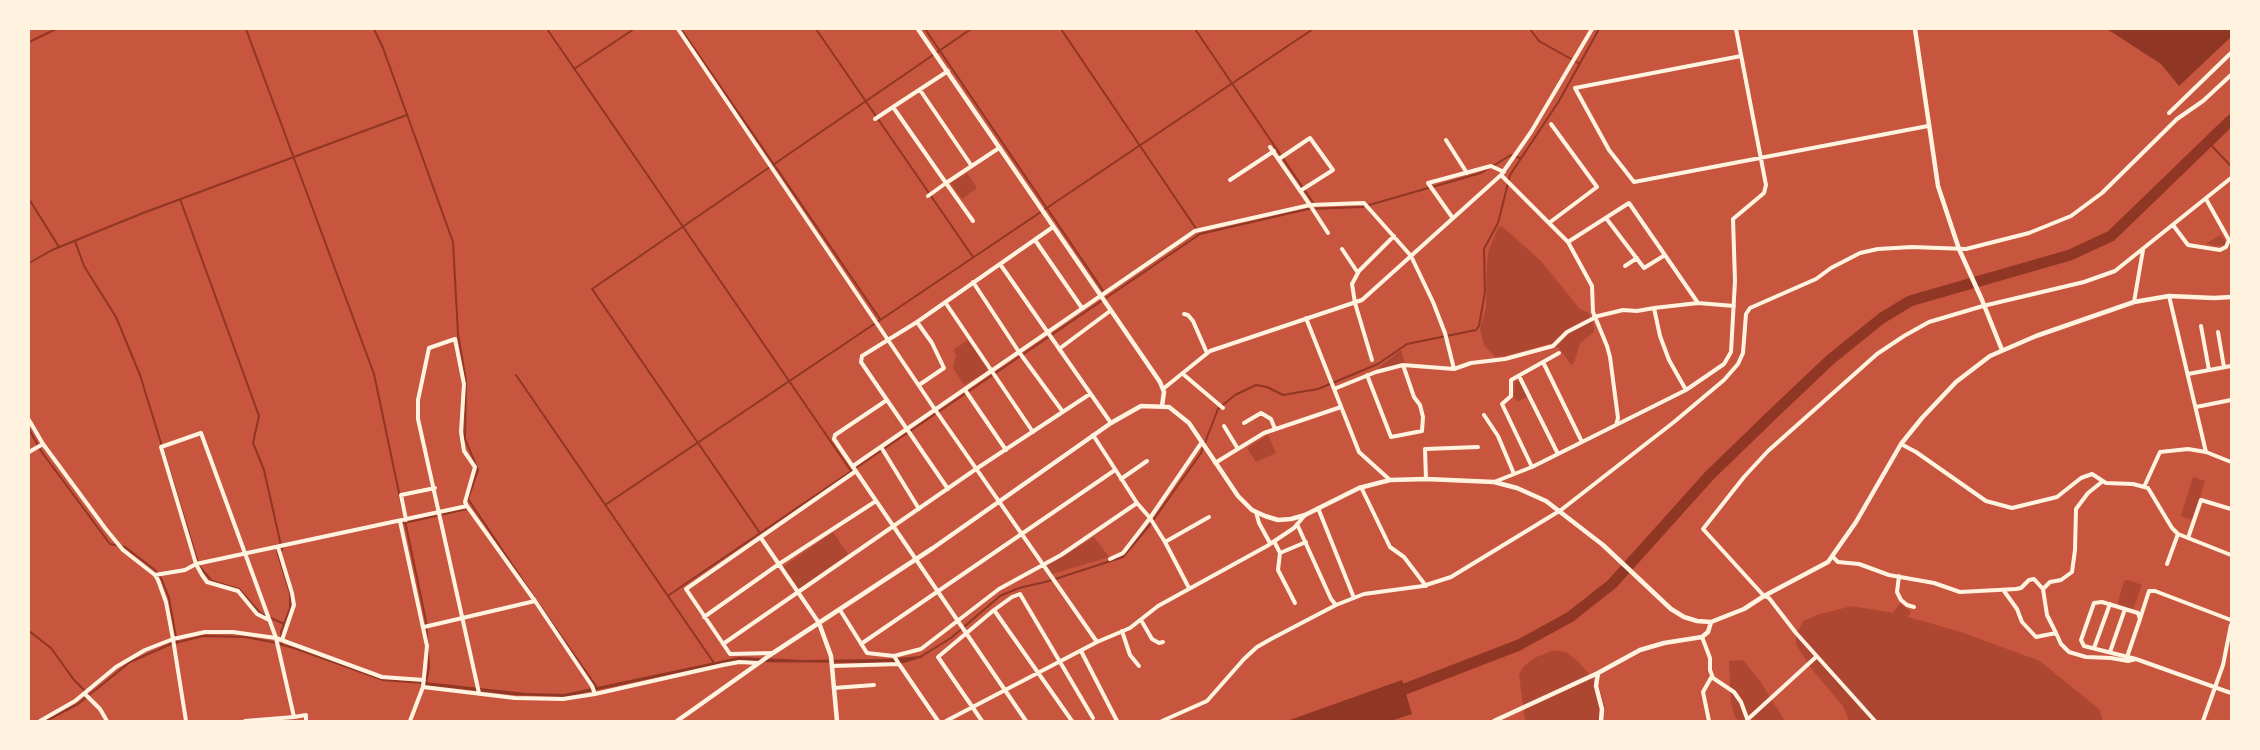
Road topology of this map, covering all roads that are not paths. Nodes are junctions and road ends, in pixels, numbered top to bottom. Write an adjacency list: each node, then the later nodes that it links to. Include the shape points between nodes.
1 (678, 29): 71 (street)
2 (918, 29): 8 (street)
3 (1592, 29): 24 (street, via 1532,132)
4 (1736, 29): 7 (street)
5 (1915, 29): 15 (street)
6 (2231, 53): 12 (street)
7 (1741, 56): 20 (street); 20 (street, via 1574,88 1609,150 1634,182)
8 (948, 71): 10 (street); 18 (street)
9 (2231, 75): 43 (street, via 2177,119 2084,208 2048,226)
10 (920, 90): 11 (street); 22 (street)
11 (893, 107): 13 (street); 27 (street)
12 (2168, 113)
13 (875, 119)
14 (1551, 124): 35 (street, via 1597,187)
15 (1928, 126): 20 (street); 43 (street, via 1938,186)
16 (1446, 140): 23 (street)
17 (1270, 147): 19 (street)
18 (999, 148): 22 (street); 37 (street)
19 (1274, 151): 21 (street); 26 (street)
20 (1761, 157): 60 (street, via 1766,190 1733,219)
21 (1279, 159): 28 (street); 28 (street, via 1310,138 1333,170)
22 (971, 165): 27 (street)
23 (1467, 173): 24 (street, via 1491,166); 32 (street, via 1428,183)
24 (1502, 173): 32 (street); 35 (street)
25 (2231, 178): 30 (street)
26 (1230, 180)
27 (946, 183): 29 (street); 34 (street)
28 (1300, 191): 31 (street)
29 (928, 196)
30 (2206, 199): 36 (street); 36 (street, via 2229,240 2226,247 2220,250 2188,245)
31 (1310, 205): 38 (street); 39 (street, via 1364,203); 52 (street, via 1195,231)
32 (1452, 217): 46 (street)
33 (1606, 218): 41 (street); 45 (street, via 1629,202); 47 (street)
34 (973, 221)
35 (1549, 223): 41 (street)
36 (2173, 225): 44 (street)
37 (1054, 227): 40 (street); 52 (street)
38 (1328, 233)
39 (1394, 236): 46 (street); 50 (street)
40 (1035, 240): 48 (street); 61 (street)
41 (1568, 242): 65 (street, via 1592,286)
42 (1342, 249): 50 (street)
43 (1959, 249): 59 (street); 149 (street, via 1912,247 1860,253 1816,279 1750,308 1746,314 1743,353 1724,380)
44 (2143, 250): 56 (street); 59 (street, via 2105,276)
45 (1665, 255): 47 (street, via 1644,268); 58 (street)
46 (1411, 256): 57 (street); 82 (street, via 1445,333)
47 (1637, 258): 49 (street)
48 (1000, 264): 51 (street); 69 (street)
49 (1625, 266)
50 (1358, 273): 57 (street, via 1352,284)
51 (973, 282): 55 (street); 74 (street)
52 (1099, 296): 61 (street); 63 (street)
53 (2169, 296): 54 (street); 56 (street); 86 (street)
54 (2231, 297)
55 (945, 302): 67 (street); 84 (street)
56 (2134, 302): 73 (street)
57 (1355, 303): 66 (street); 77 (street)
58 (1698, 303): 60 (street); 62 (street)
59 (1983, 303): 73 (street); 185 (street, via 1929,322 1877,354 1768,451 1703,529)
60 (1734, 306): 93 (street, via 1731,352 1724,364)
61 (1082, 308): 69 (street)
62 (1654, 308): 65 (street, via 1623,310); 93 (street, via 1669,360)
63 (1110, 311): 72 (street); 90 (street)
64 (1184, 314): 75 (street, via 1193,321)
65 (1594, 317): 82 (street, via 1567,332 1553,346); 107 (street, via 1610,357 1618,418)
66 (1306, 318): 75 (street); 91 (street)
67 (917, 322): 71 (street); 89 (street, via 932,342 944,368)
68 (2201, 326): 83 (street)
69 (1048, 332): 72 (street); 74 (street)
70 (2218, 332): 81 (street)
71 (889, 340): 89 (street); 95 (street, via 862,356 861,362)
72 (1059, 349): 94 (street)
73 (2002, 350): 116 (street, via 1956,382)
74 (1020, 352): 84 (street); 102 (street)
75 (1207, 353): 85 (street)
76 (1559, 353): 78 (street)
77 (1372, 360)
78 (1543, 362): 88 (street); 113 (street)
79 (1403, 365): 82 (street); 87 (street); 87 (street, via 1420,405 1422,431 1391,438)
80 (2231, 366): 81 (street)
81 (2224, 367): 83 (street)
82 (1454, 369)
83 (2209, 370): 86 (street)
84 (992, 371): 92 (street); 111 (street)
85 (1183, 374): 90 (street); 100 (street)
86 (2188, 374): 99 (street)
87 (1367, 375): 91 (street)
88 (1519, 376): 123 (street); 128 (street, via 1511,380 1511,396 1502,404)
89 (919, 386): 101 (street)
90 (1163, 389): 97 (street)
91 (1334, 389): 98 (street)
92 (965, 390): 101 (street); 120 (street)
93 (1686, 390): 107 (street)
94 (1090, 394): 102 (street); 106 (street)
95 (887, 400): 109 (street); 127 (street, via 835,435)
96 (2231, 400): 99 (street)
97 (1162, 406): 106 (street, via 1141,406); 114 (street, via 1169,407 1188,424)
98 (1341, 407): 110 (street); 135 (street, via 1359,452)
99 (2196, 407): 122 (street)
100 (1223, 408)
101 (936, 411): 109 (street); 129 (street)
102 (1063, 412): 111 (street)
103 (1484, 415): 132 (street, via 1498,436)
104 (29, 420): 115 (street)
105 (1244, 422): 110 (street, via 1261,413 1271,419)
106 (1111, 423): 112 (street)
107 (1616, 425): 113 (street)
108 (1224, 426): 119 (street)
109 (908, 429): 117 (street); 141 (street)
110 (1275, 429): 119 (street)
111 (1034, 432): 120 (street)
112 (1093, 435): 130 (street); 142 (street)
113 (1582, 442): 123 (street)
114 (1203, 443): 126 (street); 154 (street)
115 (43, 444): 121 (street); 177 (street, via 123,550)
116 (1901, 444): 136 (street, via 1986,501 2012,508 2057,497 2081,478 2092,474); 170 (street)
117 (881, 447): 127 (street); 147 (street)
118 (1478, 447): 134 (street, via 1425,449)
119 (1238, 449): 126 (street)
120 (1006, 450): 129 (street)
121 (29, 452)
122 (2206, 452): 125 (street); 139 (street, via 2188,449 2160,452)
123 (1558, 454): 128 (street)
124 (1147, 461): 133 (street)
125 (2231, 462)
126 (1215, 463): 151 (street, via 1238,496)
127 (853, 466): 131 (street)
128 (1532, 467): 132 (street)
129 (976, 469): 141 (street); 142 (street)
130 (1115, 470): 133 (street); 159 (street)
131 (856, 471): 143 (street); 161 (street)
132 (1514, 474): 137 (street)
133 (1121, 479): 144 (street)
134 (1426, 479): 135 (street); 137 (street)
135 (1390, 480): 138 (street)
136 (2102, 481): 139 (street); 181 (street, via 2076,509 2072,572)
137 (1494, 482): 149 (street, via 1546,500)
138 (1361, 487): 146 (street); 179 (street, via 1390,547 1404,557)
139 (2144, 487): 160 (street, via 2148,488)
140 (435, 488): 145 (street, via 418,419 418,400 428,348 455,339 464,384 461,432 464,451 475,467 465,502); 150 (street); 155 (street, via 401,495)
141 (948, 489): 147 (street)
142 (998, 500): 159 (street); 171 (street)
143 (876, 501): 158 (street); 174 (street)
144 (1136, 503): 154 (street); 176 (street)
145 (467, 506): 150 (street); 187 (street)
146 (1318, 508): 152 (street); 186 (street)
147 (919, 509): 158 (street)
148 (2231, 509): 162 (street, via 2201,500)
149 (1561, 510): 179 (street, via 1451,577); 202 (street, via 1684,617)
150 (440, 512): 155 (street); 195 (street)
151 (1256, 512): 152 (street, via 1278,520); 164 (street, via 1259,523)
152 (1304, 515): 157 (street)
153 (1209, 517): 163 (street)
154 (1150, 518): 163 (street); 172 (street, via 1123,553)
155 (406, 520): 156 (street)
156 (400, 521): 166 (street); 205 (street)
157 (1296, 524): 164 (street); 165 (street)
158 (894, 527): 171 (street); 183 (street)
159 (1021, 534): 176 (street); 184 (street)
160 (2178, 534): 162 (street); 175 (street)
161 (760, 538): 174 (street); 196 (street, via 686,589)
162 (2188, 538): 169 (street)
163 (1165, 542): 180 (street)
164 (1272, 542): 168 (street); 180 (street)
165 (1306, 542): 168 (street); 190 (street)
166 (278, 547): 167 (street); 212 (street, via 294,605)
167 (245, 554): 173 (street); 173 (street, via 201,433 161,447); 198 (street)
168 (1280, 554): 188 (street, via 1278,570)
169 (2231, 555)
170 (1833, 557): 178 (street, via 1838,562 1859,564); 185 (street)
171 (916, 559): 184 (street); 193 (street)
172 (1110, 559)
173 (196, 564): 177 (street, via 184,570); 198 (street, via 207,582 238,591 257,614)
174 (779, 564): 183 (street); 196 (street)
175 (2167, 564)
176 (1043, 566): 201 (street, via 999,589); 213 (street)
177 (155, 575): 211 (street, via 166,602)
178 (1899, 576): 182 (street, via 1960,592); 191 (street, via 1897,592 1901,600)
179 (1426, 586): 186 (street, via 1374,592)
180 (1188, 588): 199 (street)
181 (2043, 589): 182 (street, via 2034,579 2021,588); 208 (street, via 2048,615)
182 (2004, 591): 208 (street, via 2022,622 2036,637)
183 (798, 592): 203 (street); 215 (street)
184 (938, 592): 201 (street); 216 (street)
185 (1764, 596): 202 (street, via 1734,614); 222 (street, via 1769,598)
186 (1354, 598): 190 (street)
187 (535, 601): 195 (street); 242 (street)
188 (1295, 604)
189 (2110, 604): 192 (street); 217 (street); 217 (street, via 2094,603 2081,640 2084,646)
190 (1336, 605): 260 (street, via 1257,647 1206,701)
191 (1914, 607)
192 (2125, 609): 197 (street, via 2138,613); 219 (street)
193 (840, 610): 203 (street); 216 (street)
194 (994, 610): 207 (street); 225 (street, via 1020,594); 230 (street)
195 (462, 618): 205 (street); 239 (street)
196 (704, 618): 215 (street)
197 (2140, 618): 200 (street, via 2149,591 2155,591); 223 (street)
198 (269, 620): 210 (street)
199 (1140, 620): 206 (street); 214 (street, via 1152,639)
200 (2231, 620)
201 (958, 622): 207 (street); 221 (street, via 921,649)
202 (1711, 622): 209 (street, via 1708,632)
203 (819, 623): 220 (street); 228 (street)
204 (2231, 625): 237 (street)
205 (424, 627): 233 (street, via 427,646)
206 (1122, 631): 213 (street); 229 (street, via 1130,655)
207 (966, 632): 238 (street); 243 (street, via 938,657)
208 (2056, 633): 224 (street, via 2069,652 2086,657)
209 (1702, 637): 231 (street, via 1640,650); 232 (street, via 1710,658)
210 (276, 638): 211 (street, via 204,632); 212 (street); 244 (street)
211 (173, 639): 241 (street, via 116,667); 248 (street)
212 (282, 640): 233 (street, via 382,677)
213 (1097, 642): 218 (street)
214 (1163, 642)
215 (723, 644): 220 (street, via 730,654)
216 (861, 644): 221 (street, via 867,653)
217 (2094, 648): 219 (street)
218 (1081, 651): 225 (street); 259 (street)
219 (2110, 652): 223 (street)
220 (773, 653): 226 (street)
221 (894, 656): 227 (street)
222 (1816, 657): 264 (street); 265 (street)
223 (2127, 657): 224 (street)
224 (2136, 659): 237 (street)
225 (1061, 661): 230 (street); 245 (street)
226 (760, 664): 242 (street, via 723,664); 252 (street)
227 (899, 664): 228 (street); 254 (street)
228 (833, 666): 236 (street)
229 (1139, 666)
230 (1038, 673): 238 (street); 258 (street)
231 (1598, 673): 261 (street); 262 (street, via 1596,686 1602,709)
232 (1712, 676): 263 (street, via 1703,692); 264 (street, via 1734,692)
233 (424, 680): 235 (street)
234 (874, 685): 236 (street)
235 (423, 687): 239 (street); 251 (street)
236 (834, 688): 253 (street)
237 (2215, 688): 240 (street); 266 (street)
238 (1006, 690): 243 (street); 257 (street)
239 (479, 693): 242 (street, via 562,699)
240 (2231, 693)
241 (85, 694): 246 (street); 247 (street)
242 (595, 694)
243 (973, 707): 255 (street); 256 (street)
244 (294, 717): 249 (street); 250 (street, via 306,715)
245 (1092, 718)
246 (40, 721)
247 (107, 721)
248 (186, 721)
249 (245, 721)
250 (306, 721)
251 (410, 721)
252 (677, 721)
253 (837, 721)
254 (938, 721)
255 (946, 721)
256 (982, 721)
257 (1026, 721)
258 (1072, 721)
259 (1116, 721)
260 (1162, 721)
261 (1494, 721)
262 (1601, 721)
263 (1709, 721)
264 (1748, 721)
265 (1875, 721)
266 (2203, 721)

